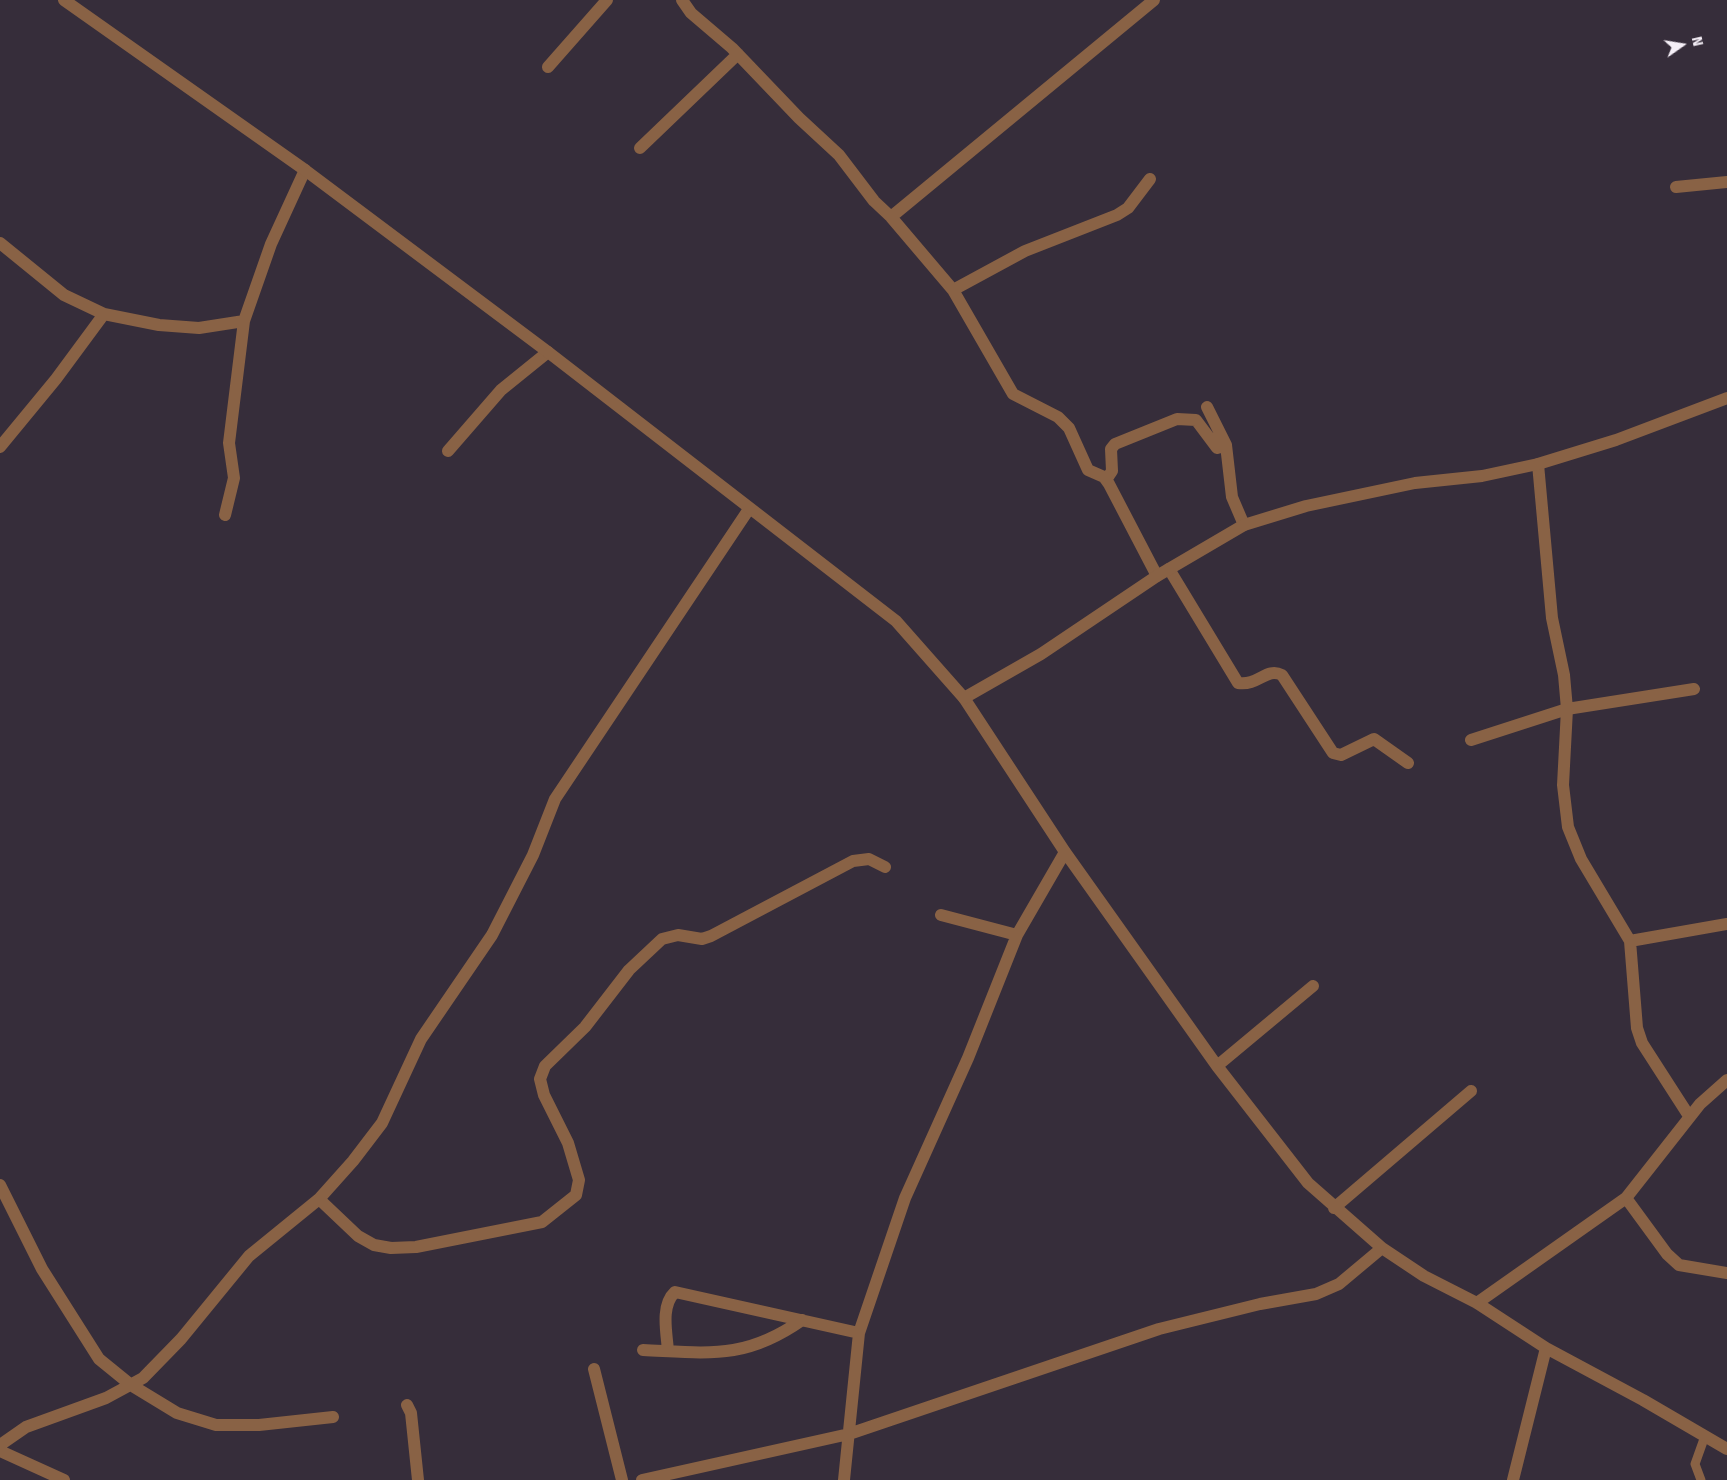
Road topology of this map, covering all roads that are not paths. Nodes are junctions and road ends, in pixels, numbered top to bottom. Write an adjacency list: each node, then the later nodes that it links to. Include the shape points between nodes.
1 (64, 0): 8 (street)
2 (607, 0): 6 (street)
3 (682, 0): 5 (street)
4 (1154, 0): 12 (street)
5 (738, 54): 7 (street); 12 (street, via 839,155 874,201)
6 (548, 67)
7 (640, 148)
8 (305, 170): 16 (street, via 271,244); 17 (street)
9 (1150, 179): 14 (street, via 1128,208 1117,215 1025,251)
10 (1727, 182): 11 (street)
11 (1676, 187)
12 (891, 217): 14 (street)
13 (0, 243): 15 (street, via 64,295)
14 (953, 290): 24 (street, via 1013,394 1058,418 1069,428 1088,470)
15 (104, 314): 16 (street, via 159,325 199,328); 21 (street)
16 (244, 321): 26 (street, via 229,442 234,478)
17 (548, 352): 22 (street, via 501,390); 25 (street)
18 (1727, 398): 23 (street, via 1616,440)
19 (1206, 407): 20 (street)
20 (1226, 445): 24 (street, via 1217,448 1196,420 1176,419 1115,444 1111,449 1112,471); 27 (street, via 1232,497)
21 (0, 447)
22 (448, 452)
23 (1538, 464): 27 (street, via 1482,476 1415,483 1306,506); 32 (street, via 1552,618 1564,675)
24 (1106, 480): 29 (street)
25 (749, 509): 31 (street, via 896,621); 48 (street, via 555,799 533,855 492,935 421,1039 382,1123)
26 (224, 514)
27 (1244, 525): 28 (street)
28 (1169, 569): 29 (street); 34 (street, via 1238,683 1251,684 1276,672 1282,675 1333,752 1341,755 1374,739)
29 (1157, 576): 31 (street, via 1040,654)
30 (1694, 689): 32 (street)
31 (964, 698): 35 (street)
32 (1567, 709): 33 (street); 40 (street, via 1563,785 1568,827 1581,859)
33 (1471, 740)
34 (1408, 763)
35 (1065, 852): 39 (street); 42 (street)
36 (885, 867): 48 (street, via 869,859 853,861 711,936 702,939 678,935 662,939 629,970 584,1027 545,1066 540,1079 544,1095 568,1143 579,1180 576,1195 542,1222 416,1247 391,1248 374,1245 358,1236)
37 (941, 915): 39 (street)
38 (1727, 924): 40 (street)
39 (1017, 935): 54 (street, via 968,1058 905,1198)
40 (1630, 941): 45 (street, via 1639,1036)
41 (1313, 986): 42 (street)
42 (1217, 1066): 49 (street, via 1308,1183)
43 (1727, 1080): 45 (street)
44 (1470, 1091): 49 (street)
45 (1689, 1116): 47 (street)
46 (0, 1186): 59 (street, via 42,1269 99,1359)
47 (1626, 1198): 51 (street, via 1667,1254 1679,1265); 52 (street)
48 (319, 1199): 59 (street, via 249,1256 181,1339 143,1378)
49 (1334, 1208): 50 (street)
50 (1382, 1248): 52 (street, via 1424,1276); 62 (street, via 1333,1288 1159,1329)
51 (1727, 1273)
52 (1477, 1303): 55 (street)
53 (802, 1320): 54 (street); 57 (street, via 772,1339 750,1347 712,1353); 57 (street, via 674,1292 667,1308)
54 (859, 1334): 62 (street)
55 (1546, 1348): 63 (street); 72 (street)
56 (643, 1350): 57 (street)
57 (668, 1351)
58 (594, 1369): 69 (street)
59 (131, 1385): 61 (street, via 177,1413 216,1425 259,1425); 64 (street, via 106,1398 26,1427)
60 (407, 1405): 68 (street, via 411,1413)
61 (333, 1417)
62 (849, 1434): 70 (street); 71 (street)
63 (1705, 1436): 65 (street); 73 (lane, via 1695,1464)
64 (0, 1445)
65 (1727, 1449)
66 (0, 1451): 67 (street)
67 (64, 1480)
68 (418, 1480)
69 (622, 1480)
70 (642, 1480)
71 (844, 1480)
72 (1513, 1480)
73 (1701, 1480)

